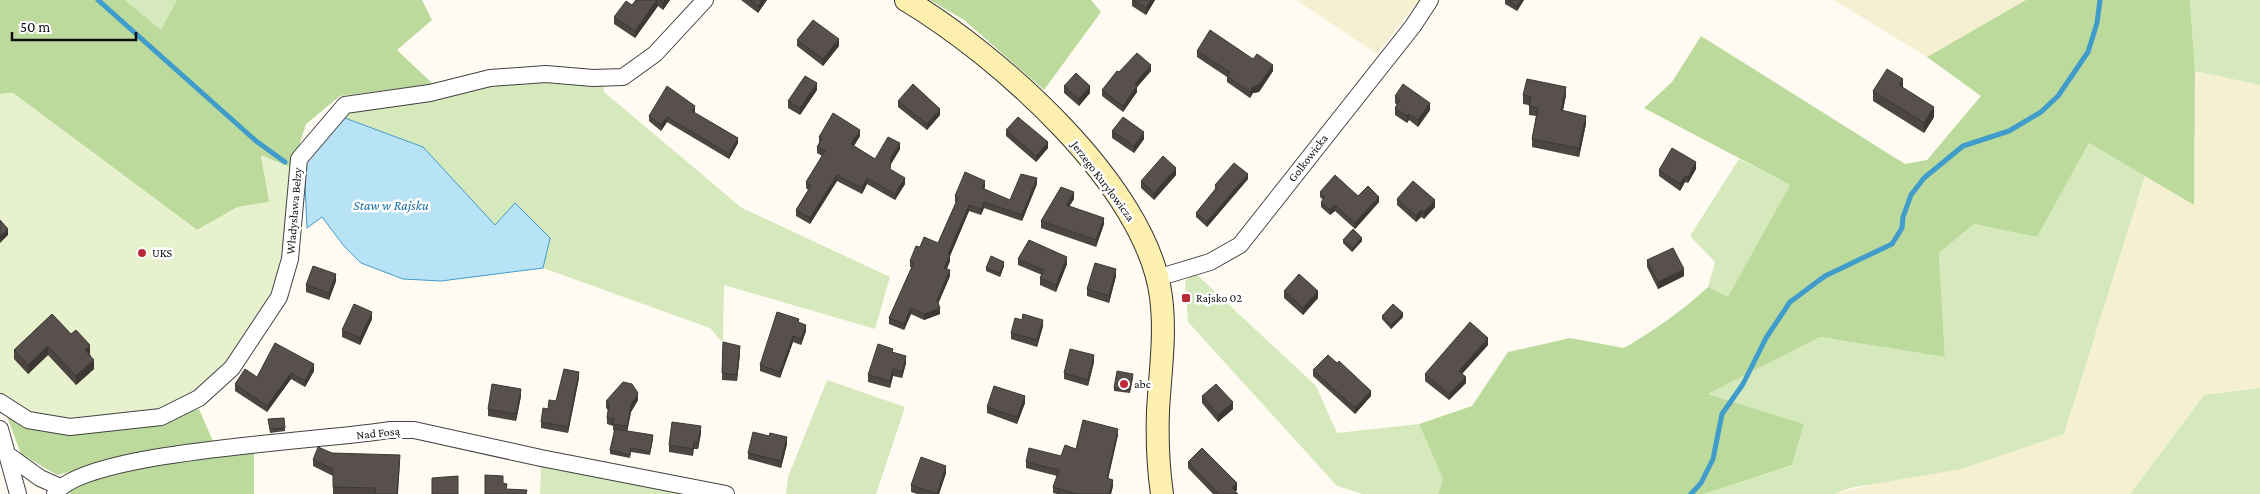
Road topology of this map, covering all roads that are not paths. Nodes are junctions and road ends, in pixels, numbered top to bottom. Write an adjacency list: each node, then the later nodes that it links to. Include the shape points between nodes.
1 (705, 0): 5 (street, Władysława Bełzy, via 655,54 623,77 546,74 490,78 430,93 345,105 299,159 290,259 279,297 232,368 199,398 160,417 70,427 28,420)
2 (906, 0): 4 (street, Jerzego Kuryłowicza, via 958,34 1012,77 1080,148 1132,218 1148,247)
3 (1430, 0): 4 (street, Golkowicka, via 1240,246 1210,262)
4 (1157, 278): 11 (street, Jerzego Kuryłowicza, via 1162,314 1158,436)
5 (0, 402)
6 (0, 429): 7 (street)
7 (8, 454): 8 (street, Nad Fosą); 9 (street)
8 (57, 490): 10 (street, Nad Fosą, via 86,474 197,451 406,430)
9 (18, 494)
10 (726, 494)
11 (1162, 494)

